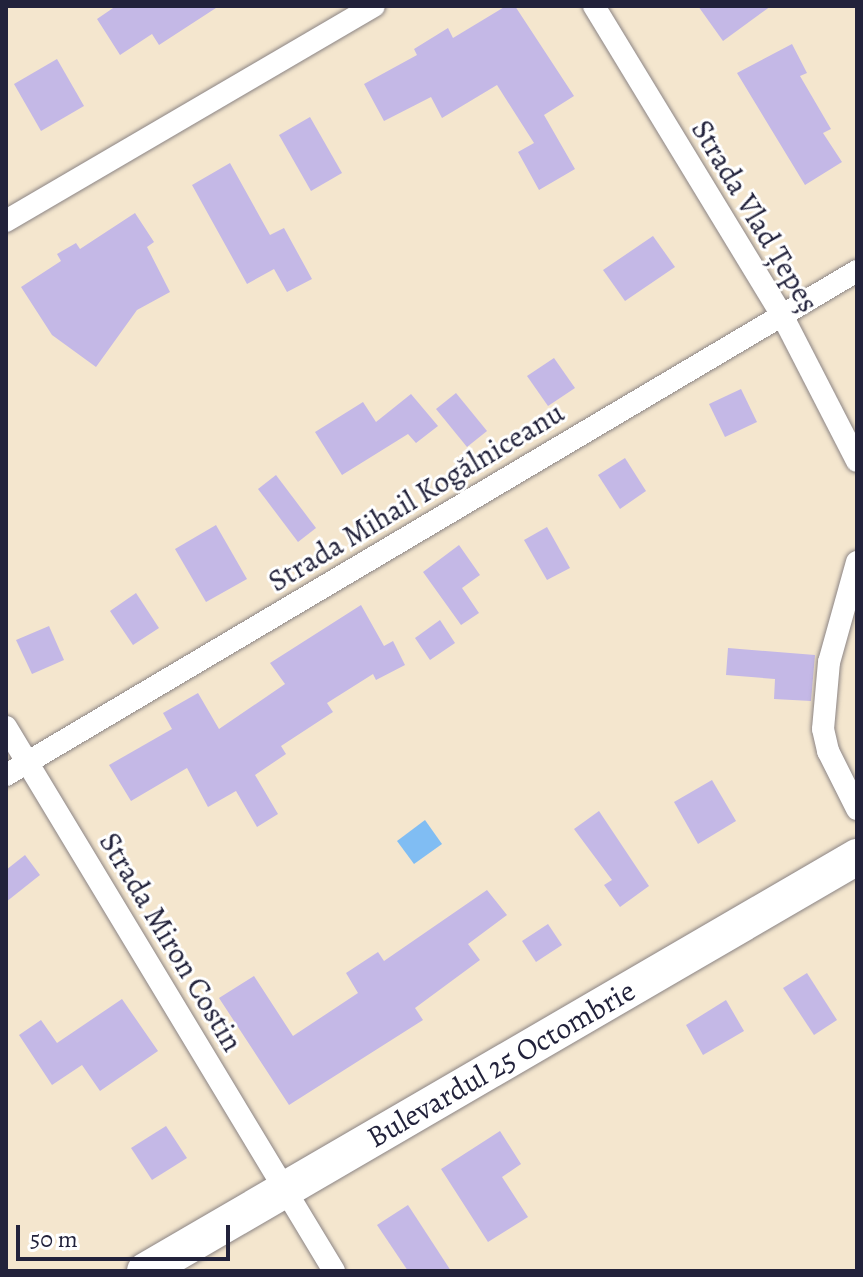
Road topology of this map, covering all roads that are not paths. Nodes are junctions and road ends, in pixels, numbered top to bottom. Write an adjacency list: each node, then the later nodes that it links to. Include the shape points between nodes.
1 (374, 6): 3 (street)
2 (594, 6): 5 (street, Strada Vlad Țepeș)
3 (6, 221)
4 (857, 271): 5 (street, Strada Mihail Kogălniceanu)
5 (782, 315): 6 (street, Strada Vlad Țepeș); 9 (street, Strada Mihail Kogălniceanu)
6 (857, 461)
7 (857, 562): 11 (street, via 829,662 823,729 828,751)
8 (6, 727): 9 (street, Strada Miron Costin)
9 (27, 763): 10 (street, Strada Mihail Kogălniceanu); 13 (street, Strada Miron Costin)
10 (6, 775)
11 (857, 809)
12 (857, 857): 13 (main road, Bulevardul 25 Octombrie)
13 (286, 1188): 14 (main road, Bulevardul 25 Octombrie); 15 (street, Strada Miron Costin)
14 (145, 1271)
15 (334, 1271)

